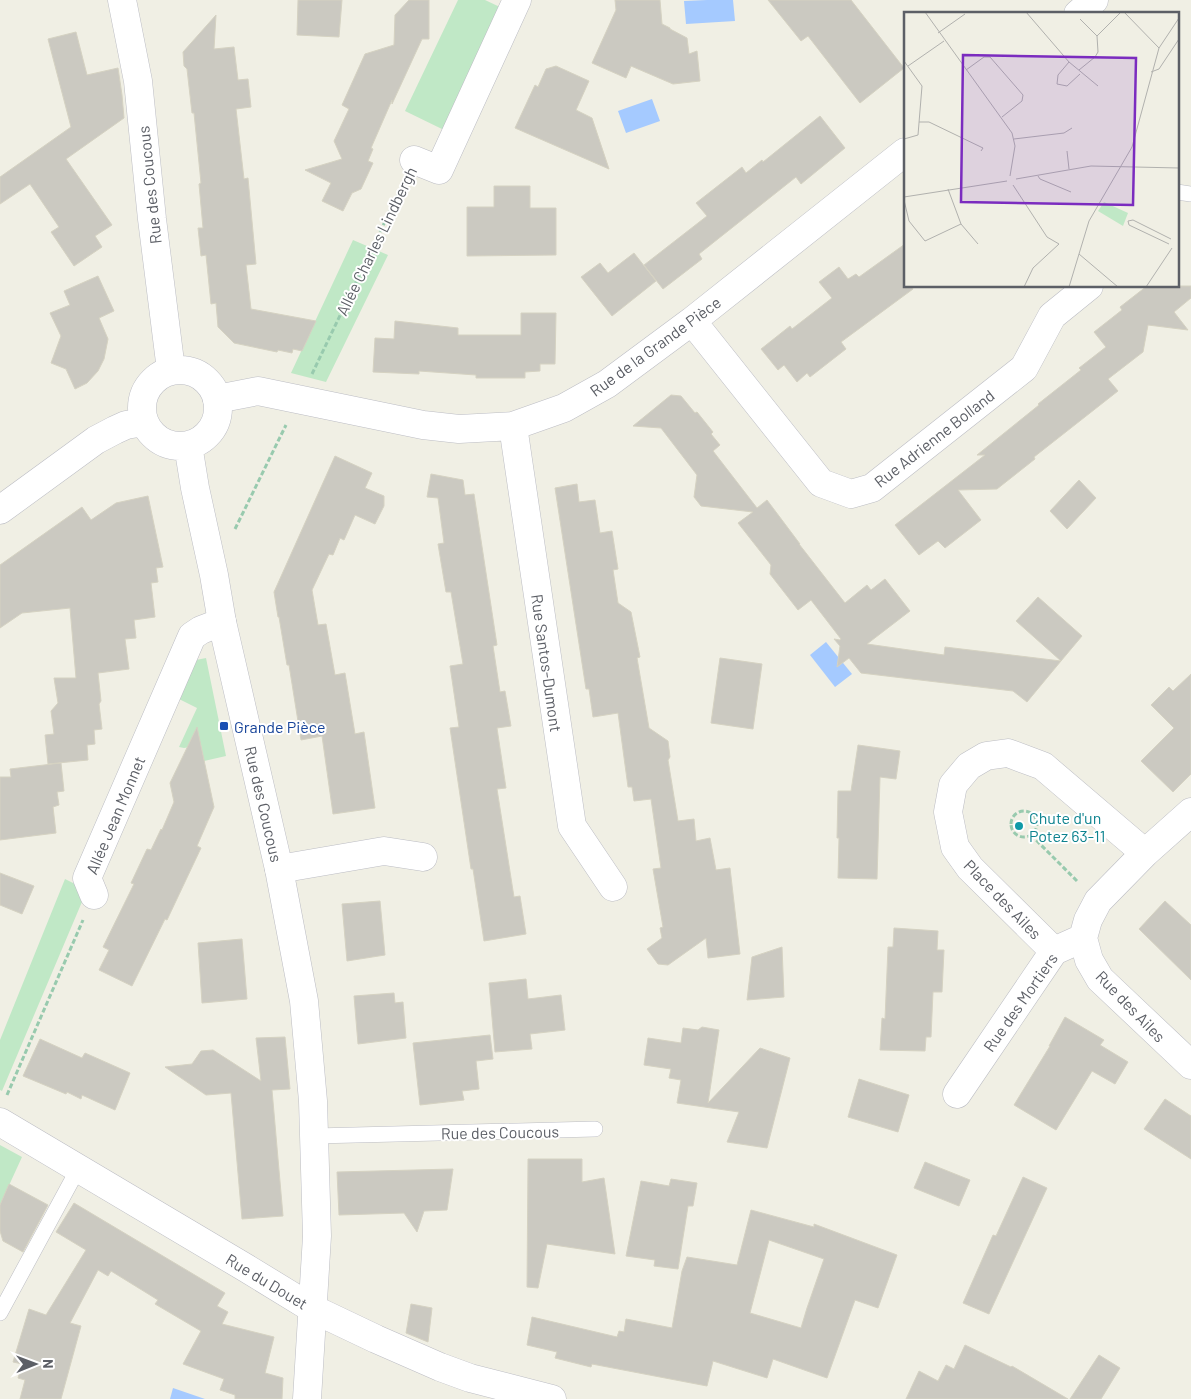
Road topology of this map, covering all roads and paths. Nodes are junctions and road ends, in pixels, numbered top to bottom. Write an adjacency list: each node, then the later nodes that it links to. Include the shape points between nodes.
1 (122, 0): 11 (street, Rue des Coucous, via 138,81)
2 (517, 0): 6 (street, Allée Charles Lindbergh, via 439,170)
3 (1094, 0): 4 (street)
4 (1080, 12)
5 (904, 153): 10 (street, Rue de la Grande Pièce)
6 (414, 160): 12 (path, Allée Charles Lindbergh)
7 (1178, 192): 8 (lane)
8 (1191, 194)
9 (1087, 288): 10 (street, Rue Adrienne Bolland, via 1052,316 1024,368 872,488 851,494 822,483)
10 (692, 321): 16 (street, Rue de la Grande Pièce, via 607,384 564,408)
11 (171, 370): 13 (street, via 187,370 200,375 212,387); 15 (street, via 155,379 146,391 142,406)
12 (310, 379)
13 (217, 399): 16 (street, Rue de la Grande Pièce, via 258,391 422,424 459,429); 17 (street, via 218,411 213,426 204,438)
14 (289, 418): 19 (path)
15 (144, 422): 17 (street, via 151,433 163,442); 18 (street, via 126,425 96,440)
16 (513, 426): 26 (street, Rue Santos-Dumont, via 572,826)
17 (188, 445): 20 (street, Rue des Coucous)
18 (0, 510)
19 (234, 530)
20 (222, 622): 25 (street, Rue des Coucous); 27 (street, Allée Jean Monnet, via 192,636 86,878)
21 (1191, 812): 23 (street)
22 (1031, 835): 22 (path, via 1037,825 1034,814 1018,811 1011,820 1011,830 1022,837); 28 (path)
23 (1145, 853): 28 (street); 30 (street, Place des Ailes, via 1044,766 1008,753 986,756 969,766 953,785 948,812 955,847 970,868)
24 (423, 856): 25 (street, via 384,851)
25 (279, 869): 35 (street, Rue des Coucous, via 304,1001)
26 (613, 887)
27 (94, 895): 33 (path, Allée Jean Monnet)
28 (1098, 902): 29 (street)
29 (1083, 938): 30 (street, Rue des Mortiers); 31 (street, Rue des Ailes, via 1088,960 1100,979)
30 (1054, 951): 32 (street, Rue des Mortiers)
31 (1191, 1065)
32 (957, 1094)
33 (2, 1111): 36 (street, Rue du Douet)
34 (595, 1130): 35 (lane, Rue des Coucous)
35 (315, 1136): 37 (street, Rue des Coucous, via 317,1236)
36 (78, 1169): 37 (street, Rue du Douet); 38 (lane)
37 (313, 1309): 39 (street, Rue des Coucous); 40 (street, Rue du Douet, via 440,1367)
38 (0, 1313)
39 (307, 1399)
40 (552, 1399)

